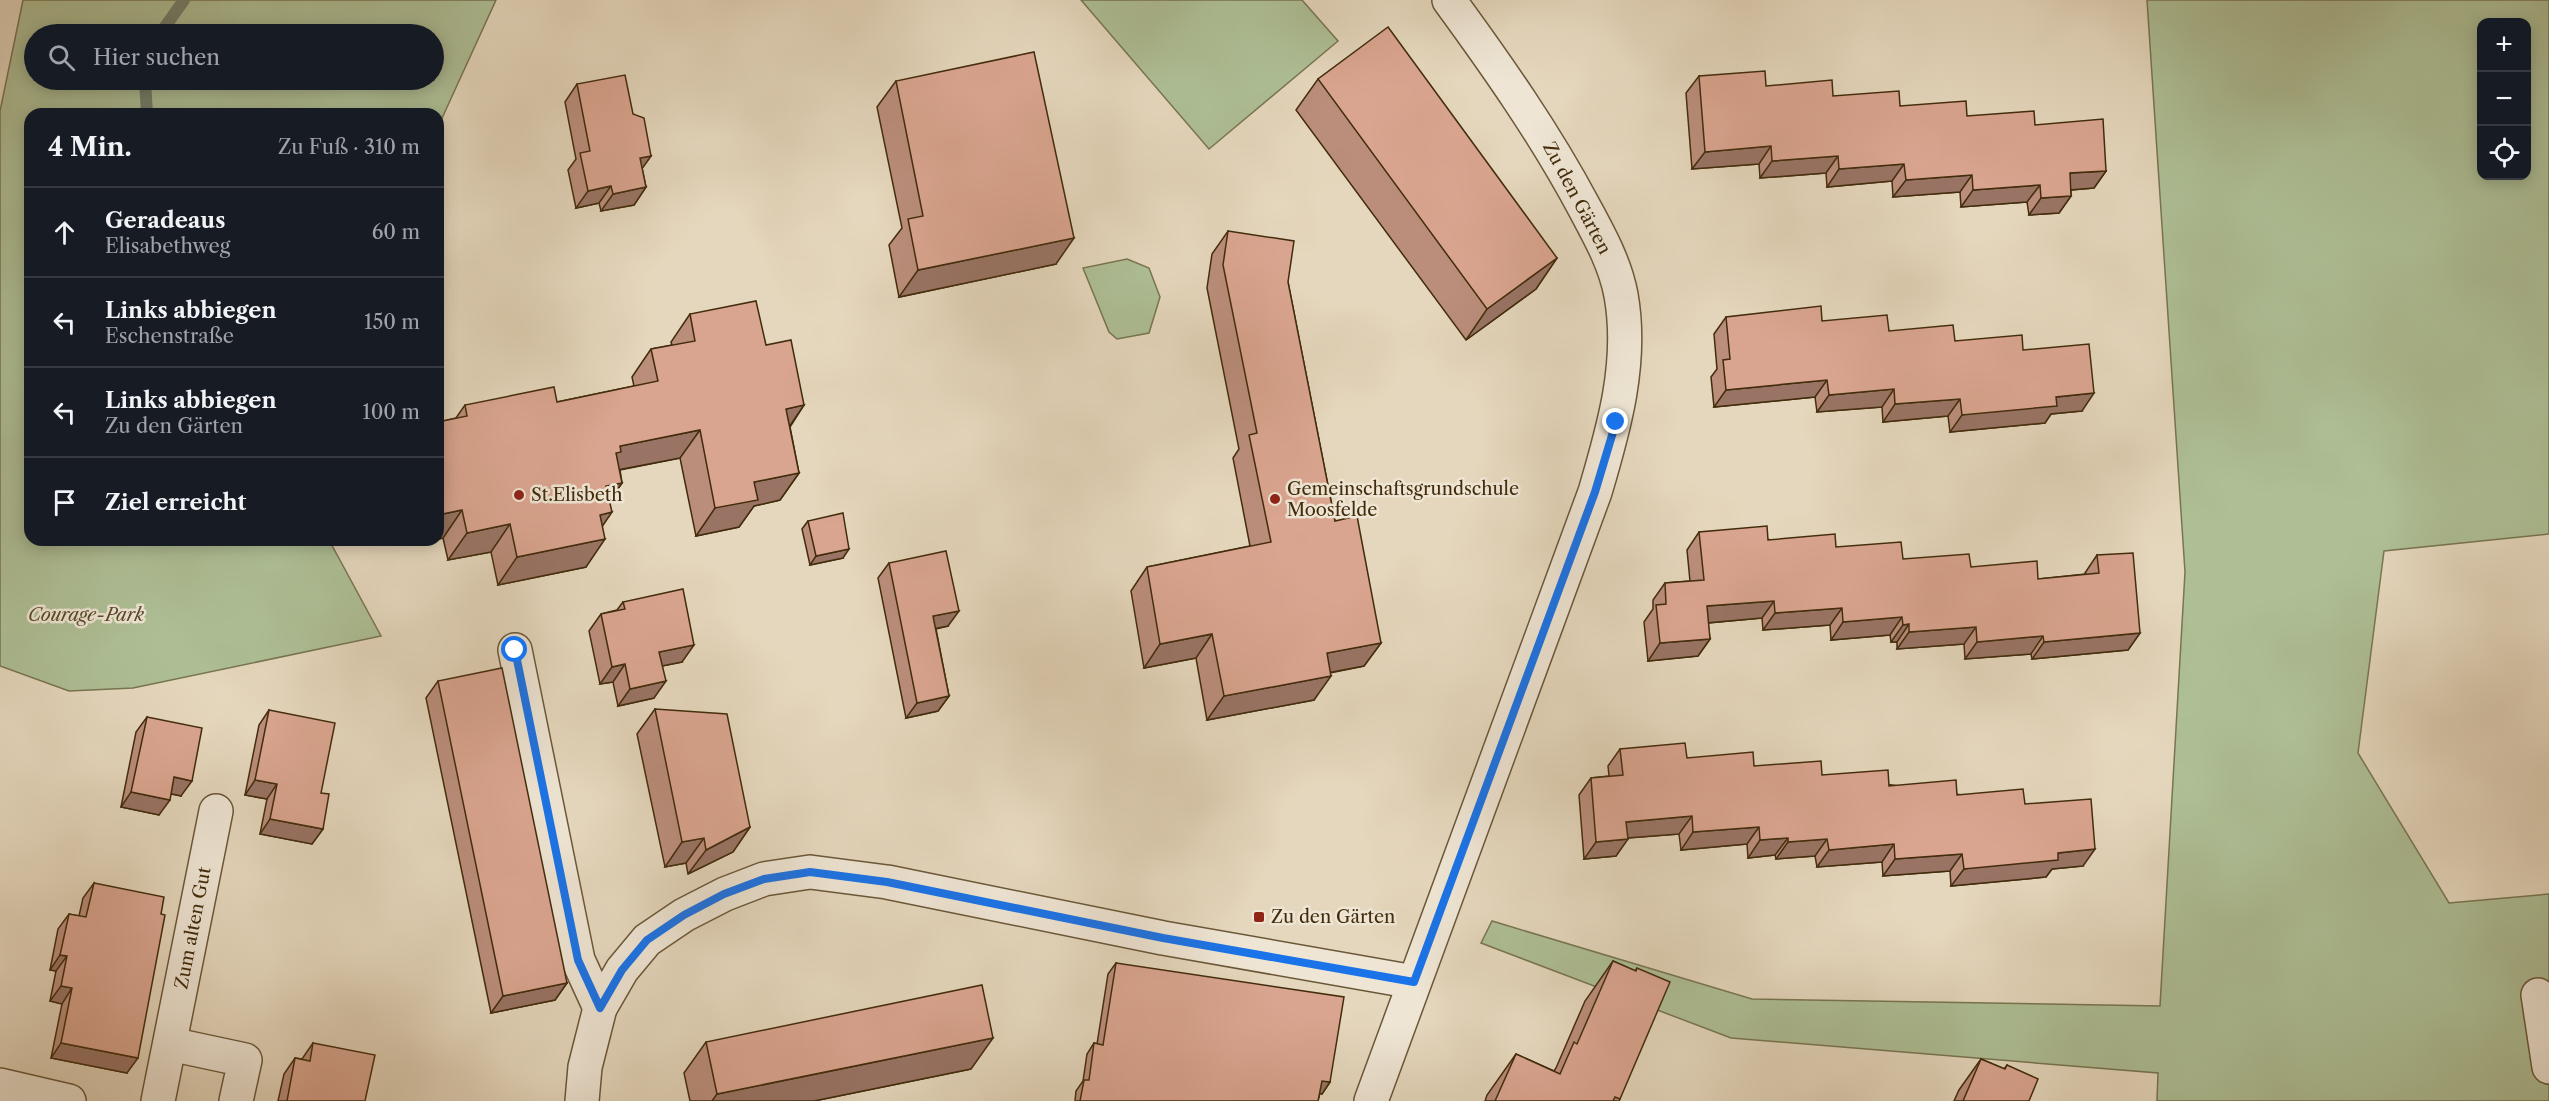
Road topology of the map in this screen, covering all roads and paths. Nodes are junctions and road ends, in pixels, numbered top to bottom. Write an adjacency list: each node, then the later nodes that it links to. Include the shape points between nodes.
1 (1449, 0): 4 (street, Zu den Gärten, via 1557,155 1607,250 1621,295 1624,358 1616,422 1595,492)
2 (515, 650): 6 (street, via 578,960)
3 (216, 811): 7 (street, Zum alten Gut)
4 (1414, 982): 6 (street, via 1163,938 887,882 810,872 764,879 684,915 647,940 622,970); 14 (street, Zu den Gärten)
5 (2538, 995): 8 (street)
6 (600, 1008): 13 (street, via 585,1067)
7 (170, 1044): 11 (street, Zum alten Gut); 12 (street, via 245,1060)
8 (2549, 1067)
9 (0, 1085): 10 (street)
10 (69, 1101)
11 (158, 1101)
12 (236, 1101)
13 (582, 1101)
14 (1371, 1101)

